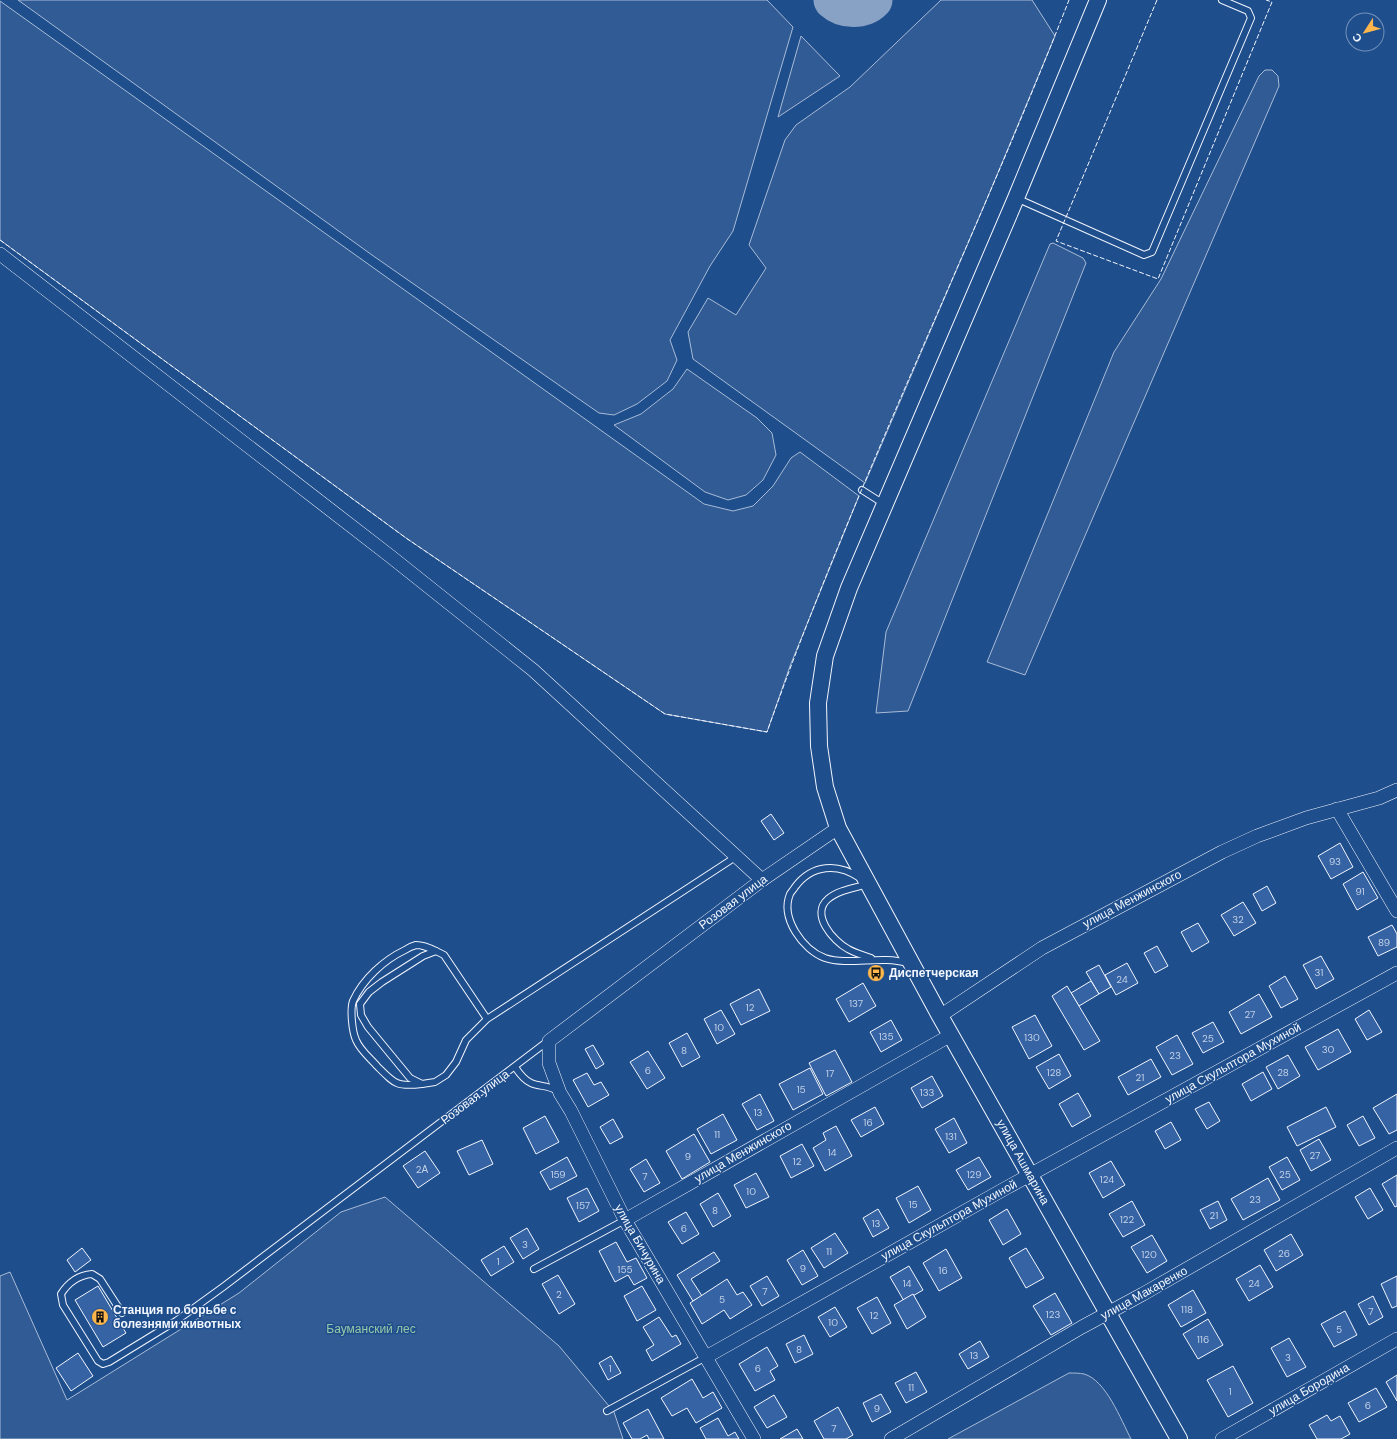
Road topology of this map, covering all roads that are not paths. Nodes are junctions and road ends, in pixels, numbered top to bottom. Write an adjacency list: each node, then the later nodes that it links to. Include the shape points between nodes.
1 (1098, 0): 3 (street, улица Ашмарина)
2 (1222, 0): 3 (lane, via 1248,11 1251,18 1152,252 1144,255)
3 (1016, 198): 6 (street, улица Ашмарина)
4 (0, 254): 10 (street, via 533,670)
5 (862, 490): 6 (lane)
6 (885, 505): 9 (street, улица Ашмарина, via 849,588 825,656 818,703 819,746 825,787)
7 (1397, 790): 8 (street, улица Менжинского, via 1380,798)
8 (1337, 809): 13 (street); 20 (street, улица Менжинского, via 1257,836 1182,872 1042,948)
9 (838, 828): 11 (street, Розовая улица); 12 (street, улица Ашмарина)
10 (737, 856): 11 (street); 21 (lane)
11 (762, 880): 23 (street, Розовая улица)
12 (868, 884): 15 (lane, via 833,895 826,900 821,912 825,925 839,943); 15 (lane, via 853,874 837,868 822,868 800,880 790,894 788,908 792,926 812,951 826,958); 16 (street, улица Ашмарина)
13 (1397, 911)
14 (436, 951): 18 (lane, via 414,945 395,955 377,968); 19 (lane, via 423,956 382,982 369,992); 21 (lane, via 444,955)
15 (874, 960): 16 (lane, via 890,959)
16 (912, 964): 20 (street, улица Ашмарина)
17 (1397, 973): 28 (street, улица Скульптора Мухиной)
18 (353, 1002): 19 (lane); 25 (lane, via 352,1021 356,1040 367,1055 394,1082 405,1086)
19 (360, 1004): 25 (lane, via 361,1015 368,1027 410,1078)
20 (940, 1016): 22 (street, улица Ашмарина)
21 (488, 1019): 25 (lane, via 466,1040 456,1062 446,1075 435,1082)
22 (951, 1035): 28 (street, улица Ашмарина); 29 (street, улица Менжинского)
23 (549, 1041): 24 (lane, Розовая улица); 26 (street, улица Бичурина, via 549,1063)
24 (514, 1067): 26 (lane, via 532,1084 552,1088); 31 (lane, Розовая улица, via 223,1287 176,1321 109,1362 103,1364 98,1361 63,1305 61,1294 67,1286 84,1275 92,1274 100,1279)
25 (422, 1084)
26 (560, 1093): 29 (street, улица Бичурина)
27 (1397, 1148): 32 (street, улица Макаренко)
28 (1030, 1175): 32 (street, улица Ашмарина); 34 (street, улица Скульптора Мухиной)
29 (625, 1220): 30 (lane, улица Менжинского); 34 (street, улица Бичурина)
30 (534, 1269)
31 (122, 1313)
32 (1108, 1314): 37 (street, улица Макаренко); 38 (street, улица Ашмарина)
33 (1397, 1340): 39 (street, улица Бородина)
34 (706, 1357): 35 (lane, улица Скульптора Мухиной); 36 (street, улица Бичурина)
35 (607, 1411)
36 (754, 1439)
37 (891, 1439)
38 (1179, 1439)
39 (1222, 1439)

